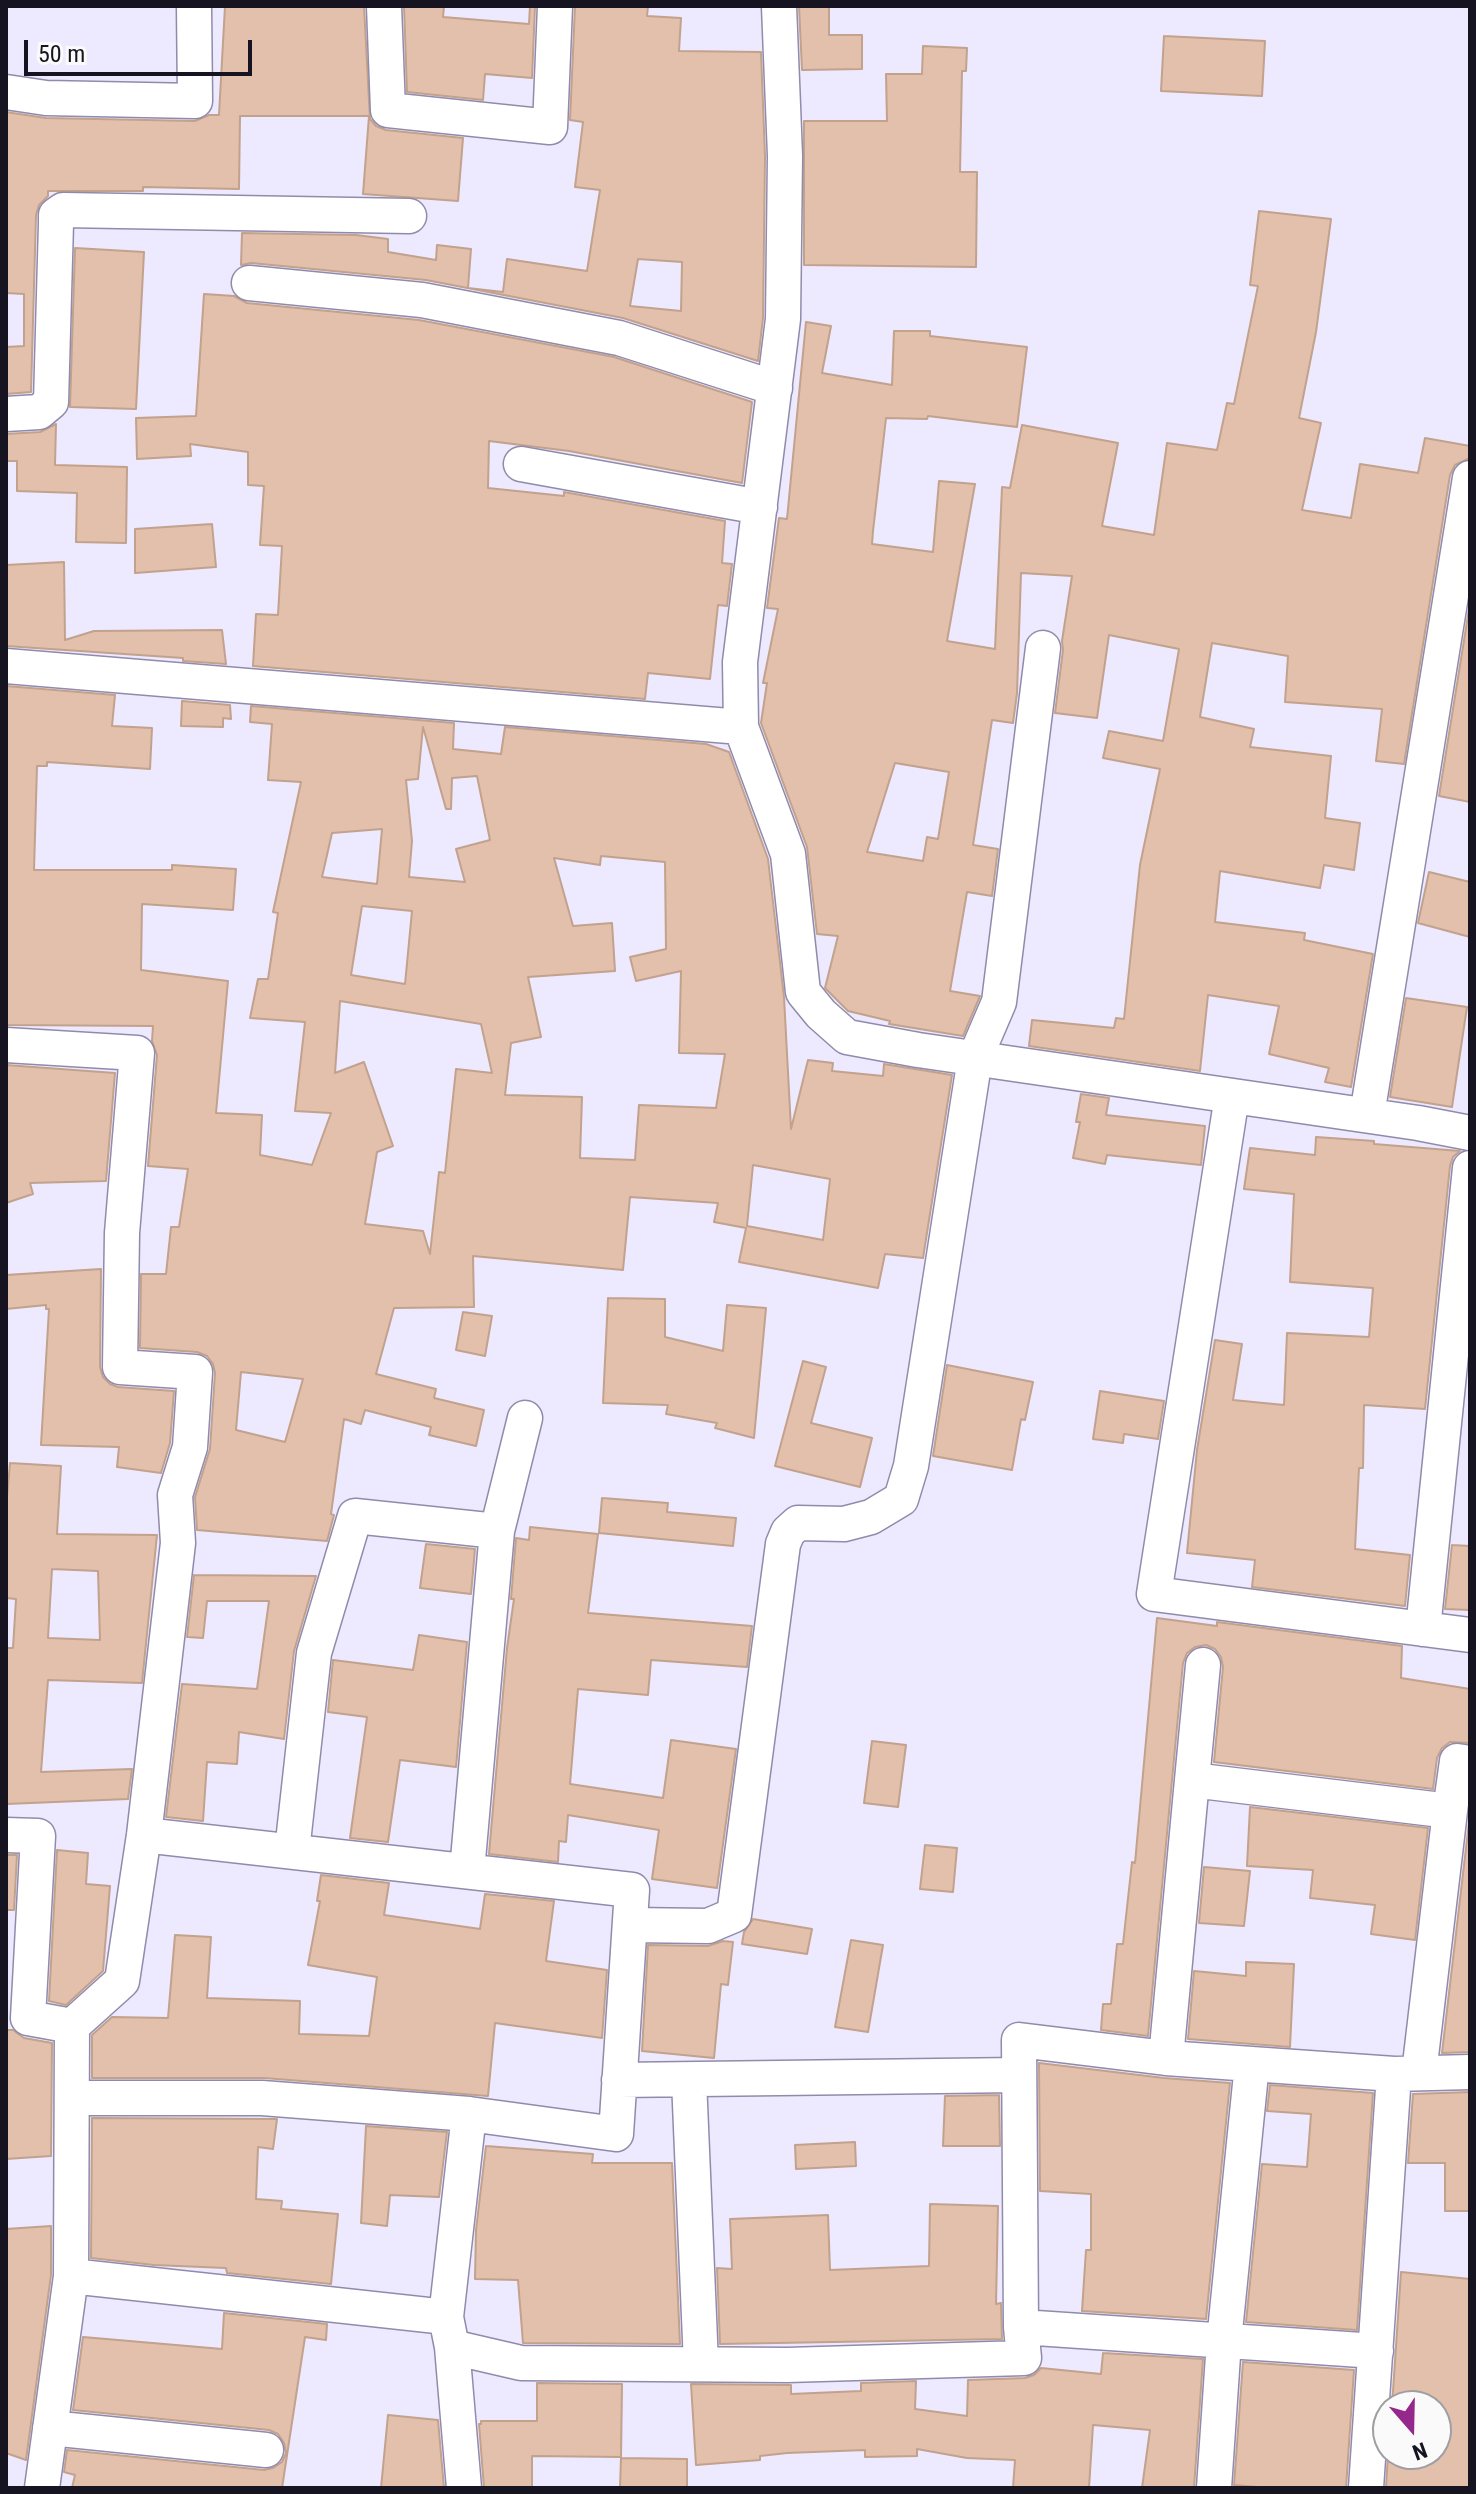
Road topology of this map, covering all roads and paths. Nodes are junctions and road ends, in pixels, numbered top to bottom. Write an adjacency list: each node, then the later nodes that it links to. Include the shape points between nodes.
1 (194, 6): 5 (street, via 195,101 46,98)
2 (384, 6): 3 (street, via 388,110 550,127)
3 (555, 6)
4 (779, 6): 8 (street, via 784,289)
5 (6, 92)
6 (409, 216): 9 (street, via 63,210 56,215 51,402 39,412)
7 (249, 283): 8 (street, via 422,300 619,338)
8 (775, 388): 12 (street)
9 (6, 414)
10 (521, 464): 12 (street)
11 (1470, 478): 19 (street)
12 (760, 507): 15 (street, via 740,662)
13 (1043, 648): 17 (street, via 999,1002)
14 (6, 666): 15 (street)
15 (741, 727): 17 (street, via 788,854 803,992 847,1037)
16 (6, 1045): 31 (street, via 137,1053 122,1233 120,1367 195,1372 190,1447 175,1495 178,1543)
17 (975, 1058): 18 (street); 34 (street, via 911,1466 901,1499 871,1517 844,1524 798,1523 783,1544 734,1915 708,1926)
18 (1232, 1096): 19 (street); 24 (street, via 1154,1594)
19 (1367, 1115): 20 (street)
20 (1470, 1133)
21 (1470, 1168): 24 (street)
22 (525, 1418): 23 (street)
23 (497, 1531): 32 (street, via 355,1516 314,1653); 33 (street)
24 (1423, 1629): 25 (street)
25 (1470, 1635)
26 (1203, 1665): 28 (street)
27 (1470, 1763): 29 (street, via 1457,1761)
28 (1192, 1780): 29 (street); 36 (street)
29 (1450, 1811): 39 (street)
30 (6, 1835): 35 (street, via 38,1836 28,2018)
31 (144, 1835): 32 (street); 35 (street, via 122,1981)
32 (292, 1851): 33 (street)
33 (467, 1871): 34 (street, via 632,1890)
34 (630, 1925): 41 (street)
35 (72, 2026): 43 (street)
36 (1166, 2058): 37 (street); 40 (street, via 1019,2040)
37 (1252, 2064): 39 (street); 48 (street)
38 (1470, 2072): 39 (street)
39 (1407, 2073): 49 (street)
40 (1018, 2075): 42 (street); 46 (street)
41 (619, 2080): 42 (street); 44 (street, via 616,2134)
42 (689, 2080): 50 (street)
43 (73, 2098): 44 (street, via 262,2098); 45 (street)
44 (469, 2114): 47 (street)
45 (71, 2276): 47 (street); 51 (street)
46 (1021, 2327): 48 (street); 50 (street, via 1024,2358)
47 (449, 2332): 50 (street, via 521,2363); 54 (street)
48 (1224, 2341): 49 (street); 55 (street)
49 (1376, 2351): 56 (street)
50 (701, 2364)
51 (50, 2428): 52 (street); 53 (street)
52 (266, 2450)
53 (42, 2488)
54 (464, 2488)
55 (1214, 2488)
56 (1366, 2488)

